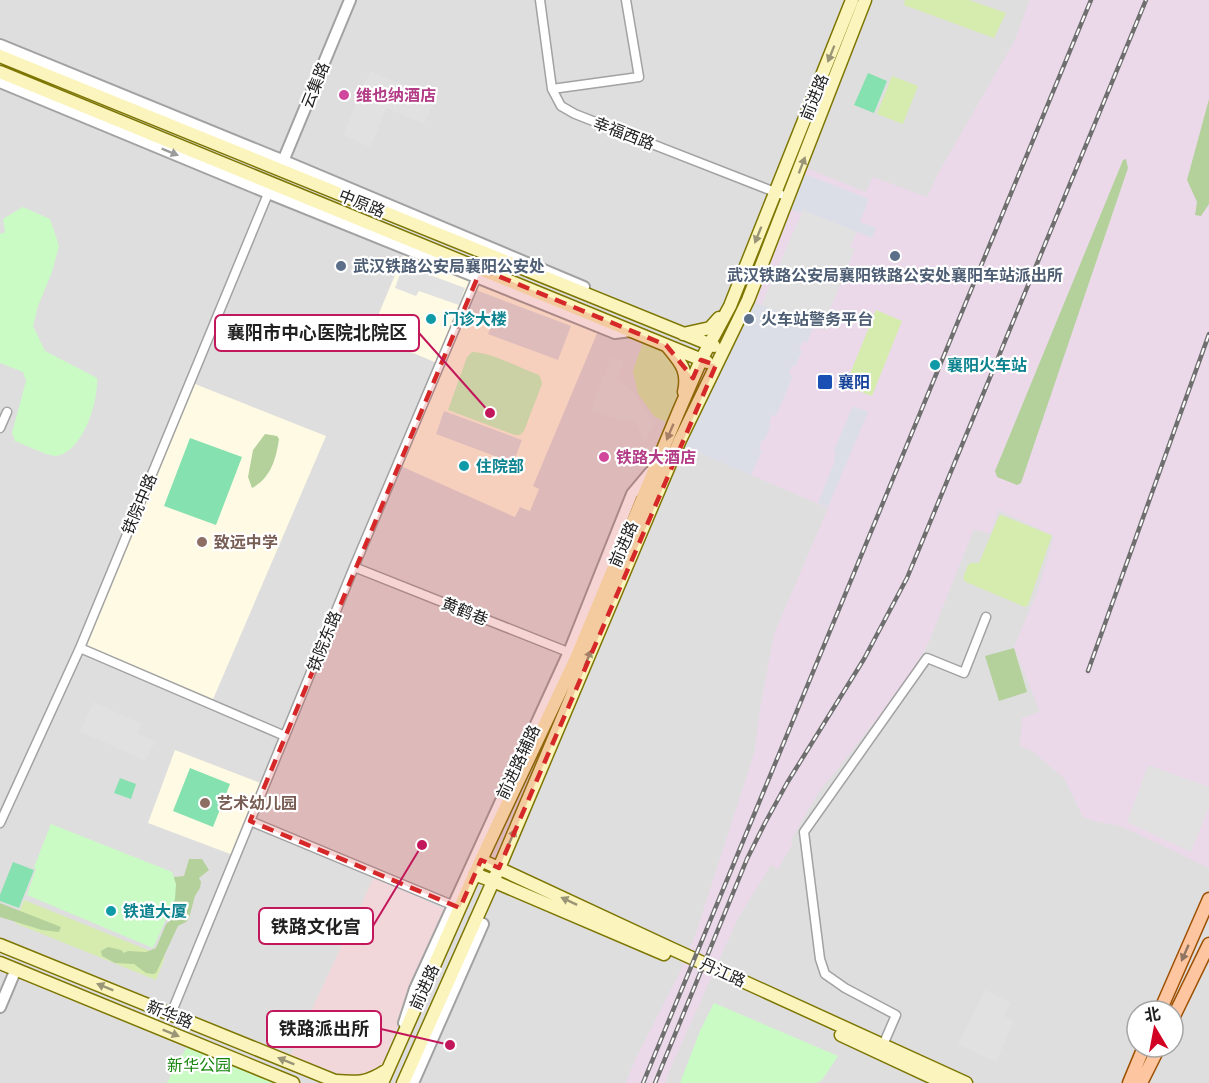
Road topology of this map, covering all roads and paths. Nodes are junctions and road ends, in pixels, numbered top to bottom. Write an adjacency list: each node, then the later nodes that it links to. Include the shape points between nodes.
1 (350, 0): 11 (street, 云集路)
2 (540, 0): 10 (street)
3 (626, 0): 10 (street, via 639,77)
4 (852, 0): 13 (main road, 前进路, one-way to 13)
5 (865, 0): 14 (main road, 前进路, one-way to 5)
6 (0, 45): 11 (street)
7 (0, 56): 11 (main road, 中原路)
8 (0, 72): 12 (main road, 中原路)
9 (0, 82): 12 (street, one-way to 12)
10 (552, 89): 13 (street, 幸福西路, via 561,106 575,114)
11 (282, 165): 17 (main road, 中原路)
12 (270, 188): 15 (main road, 中原路); 28 (street, 铁院中路)
13 (776, 192): 14 (street, 幸福西路); 16 (main road, 前进路, one-way to 16)
14 (789, 198): 20 (main road, 前进路)
15 (479, 272): 19 (main road, 中原路); 26 (street, 铁院东路)
16 (730, 306): 17 (main road, via 710,328); 18 (main road, 前进路)
17 (683, 334): 18 (main road, 中原路)
18 (709, 344): 20 (main road, 中原路); 21 (main road, 前进路)
19 (666, 345): 21 (main road, 中原路); 24 (main road, via 681,364 687,381)
20 (724, 350): 22 (main road, 前进路)
21 (701, 360): 22 (main road, 中原路); 24 (main road, 前进路)
22 (716, 365): 34 (main road, 前进路, one-way to 22, via 680,440)
23 (7, 412): 25 (street)
24 (678, 413): 29 (main road, 前进路, one-way to 29)
25 (0, 428)
26 (354, 567): 29 (street, 黄鹤巷); 30 (street, 铁院东路)
27 (986, 617): 48 (street, via 964,673 927,658 804,832 825,974 896,1015)
28 (80, 648): 30 (street); 32 (street, 铁院中路)
29 (572, 654): 33 (main road, 前进路); 38 (street, 前进路辅路)
30 (285, 736): 31 (street, 铁院东路)
31 (250, 821): 38 (street); 47 (street, 铁院东路)
32 (0, 823)
33 (481, 860): 34 (main road, 丹江路); 35 (main road, 前进路)
34 (499, 868): 36 (main road, 前进路); 48 (main road, 丹江路, one-way to 34)
35 (474, 874): 36 (main road, 丹江路); 38 (main road, 前进路)
36 (493, 880): 39 (main road, 前进路); 57 (main road, 丹江路, via 708,973)
37 (1209, 899): 44 (main road, one-way to 44)
38 (456, 907): 51 (main road, 前进路)
39 (476, 920): 55 (main road, 前进路); 56 (street, via 483,924)
40 (1209, 944): 45 (main road)
41 (0, 945): 47 (main road, 新华路, one-way to 41)
42 (0, 963): 43 (main road, 新华路)
43 (16, 969): 46 (street); 53 (main road, 新华路, one-way to 53)
44 (1165, 999)
45 (1182, 999)
46 (0, 1007)
47 (171, 1014): 52 (main road, 新华路, one-way to 47)
48 (883, 1045): 58 (main road, 丹江路)
49 (1139, 1059): 59 (main road)
50 (1153, 1059): 60 (main road)
51 (389, 1067): 52 (main road, via 373,1079); 54 (main road, 前进路)
52 (338, 1082)
53 (293, 1083)
54 (382, 1083)
55 (403, 1083)
56 (413, 1083)
57 (944, 1083)
58 (966, 1083)
59 (1129, 1083)
60 (1141, 1083)

